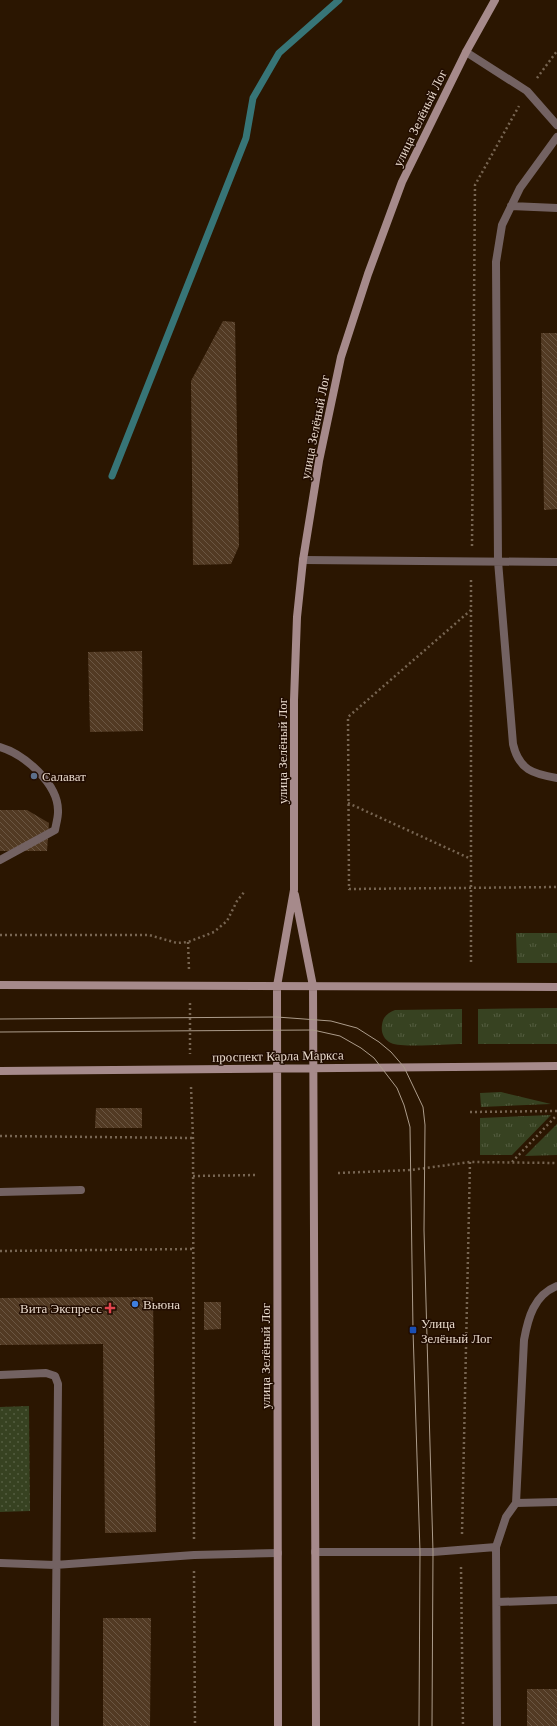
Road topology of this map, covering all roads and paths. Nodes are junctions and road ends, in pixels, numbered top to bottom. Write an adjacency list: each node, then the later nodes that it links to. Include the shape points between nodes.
1 (495, 0): 2 (main road, улица Зелёный Лог)
2 (466, 52): 3 (lane, via 528,91); 7 (main road, улица Зелёный Лог, via 402,182 368,274 344,349 320,462)
3 (557, 125)
4 (557, 137): 5 (lane, via 520,188)
5 (511, 206): 6 (lane); 8 (lane, via 502,225 496,262)
6 (557, 208)
7 (303, 560): 8 (lane); 17 (main road, улица Зелёный Лог, via 297,617 294,700)
8 (498, 561): 9 (lane); 12 (lane, via 515,755 530,772)
9 (557, 562)
10 (471, 609): 13 (path, via 348,717)
11 (0, 747): 15 (lane, via 33,765 52,790 58,811 55,830)
12 (557, 778)
13 (348, 803): 14 (path); 16 (path, via 349,889)
14 (472, 859)
15 (0, 860)
16 (557, 887)
17 (294, 890): 23 (main road, улица Зелёный Лог); 24 (main road)
18 (245, 891): 20 (path, via 227,921 214,932)
19 (0, 935): 20 (path, via 149,935 177,943)
20 (188, 942): 22 (path)
21 (0, 985): 22 (main road)
22 (189, 986): 23 (main road); 29 (path)
23 (277, 986): 24 (main road); 27 (main road, улица Зелёный Лог)
24 (313, 986): 25 (main road); 28 (main road)
25 (557, 987)
26 (557, 1066): 28 (main road, проспект Карла Маркса)
27 (277, 1068): 28 (main road, проспект Карла Маркса); 29 (main road, проспект Карла Маркса); 53 (main road, улица Зелёный Лог)
28 (314, 1068): 52 (main road)
29 (190, 1069): 30 (main road, проспект Карла Маркса); 35 (path)
30 (0, 1071)
31 (557, 1111): 32 (path)
32 (470, 1112)
33 (557, 1115): 37 (path)
34 (0, 1136): 35 (path)
35 (193, 1138): 41 (path)
36 (470, 1162): 37 (path); 39 (path, via 411,1170); 51 (path)
37 (511, 1162): 38 (path)
38 (557, 1163)
39 (338, 1173)
40 (257, 1175): 41 (path)
41 (193, 1176): 44 (path)
42 (81, 1190): 43 (lane)
43 (0, 1192)
44 (193, 1249): 45 (path); 54 (path)
45 (0, 1251)
46 (557, 1286): 49 (lane, via 549,1289 536,1303 529,1315 524,1340)
47 (0, 1375): 56 (lane, via 46,1373 55,1376 57,1380)
48 (557, 1502): 49 (lane)
49 (516, 1503): 50 (lane, via 506,1517)
50 (496, 1547): 51 (lane); 58 (lane)
51 (461, 1549): 52 (lane, via 433,1552); 63 (path)
52 (315, 1552): 62 (main road)
53 (278, 1553): 54 (lane); 61 (main road, улица Зелёный Лог)
54 (194, 1555): 56 (lane); 60 (path)
55 (0, 1563): 56 (lane)
56 (55, 1565): 59 (lane)
57 (557, 1600): 58 (lane)
58 (497, 1602): 64 (lane)
59 (55, 1726)
60 (195, 1726)
61 (278, 1726)
62 (316, 1726)
63 (463, 1726)
64 (497, 1726)

